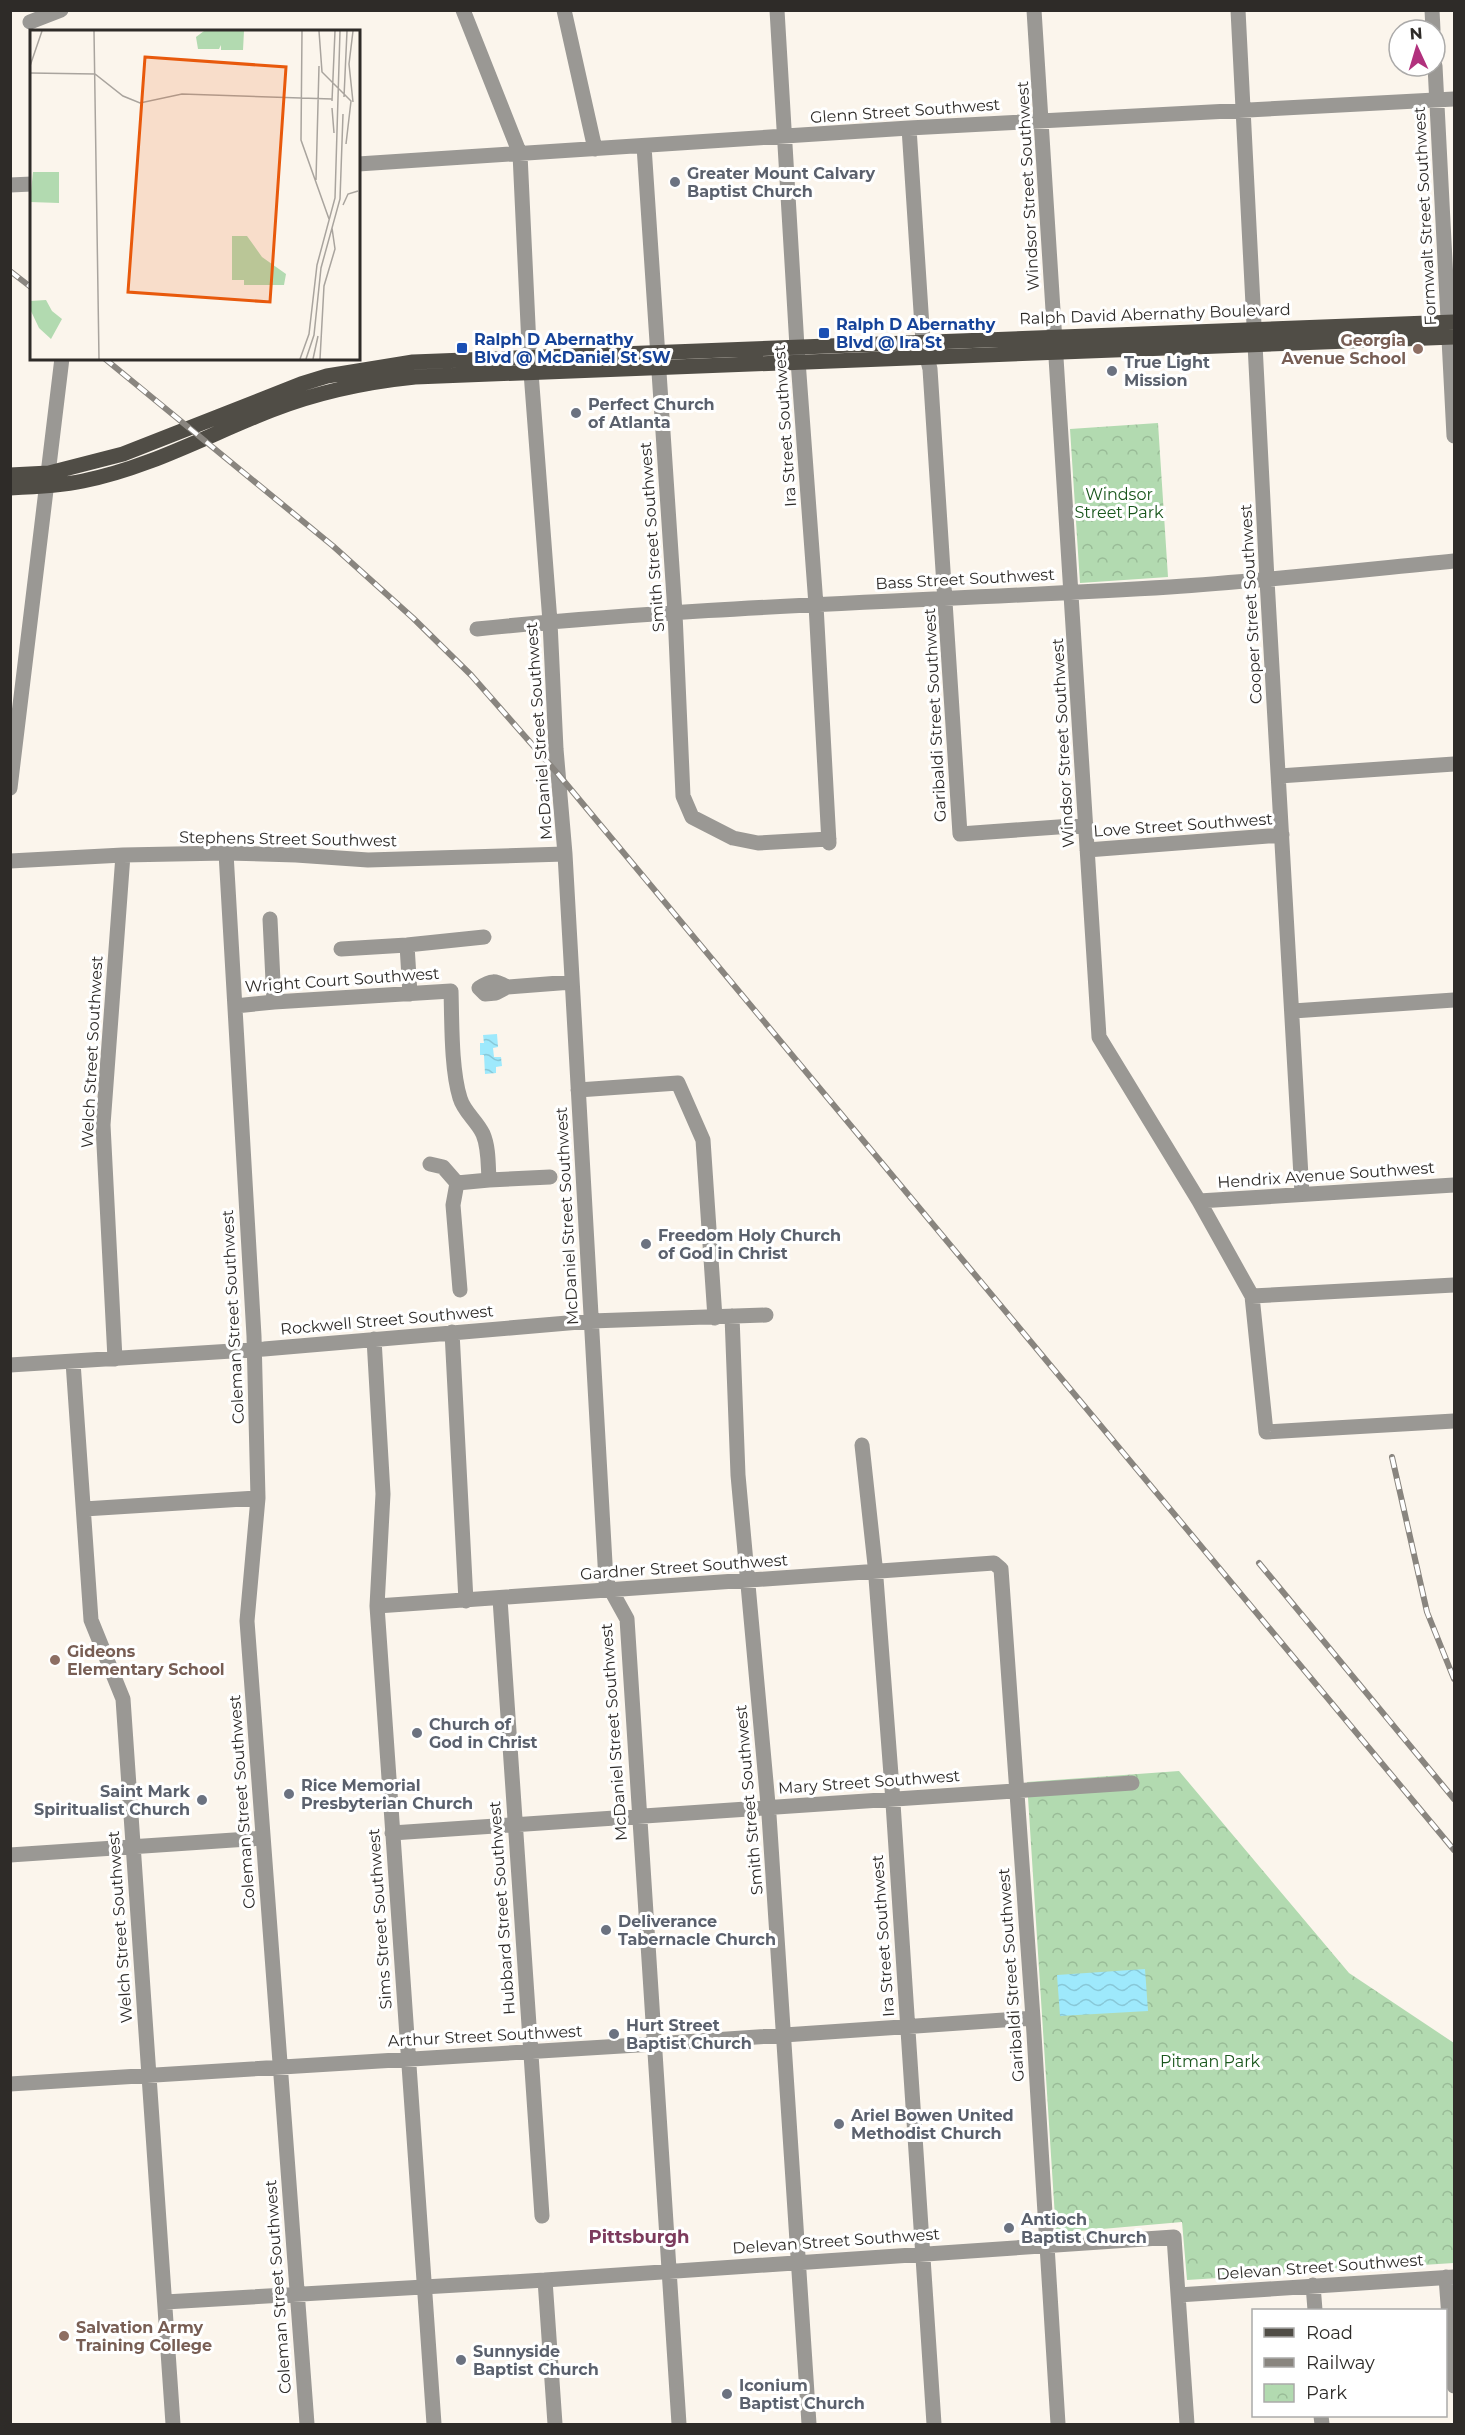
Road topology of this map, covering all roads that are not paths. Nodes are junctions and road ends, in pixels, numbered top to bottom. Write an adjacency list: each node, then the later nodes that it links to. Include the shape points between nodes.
1 (61, 10): 7 (street)
2 (463, 10): 17 (street, McDaniel Street Southwest)
3 (564, 10): 16 (street)
4 (777, 10): 14 (street, Ira Street Southwest)
5 (1034, 10): 12 (street, Windsor Street Southwest)
6 (1239, 10): 11 (street, Cooper Street Southwest)
7 (29, 21)
8 (1436, 78): 9 (street, Formwalt Street Southwest)
9 (1437, 99): 10 (street, Glenn Street Southwest); 11 (street, Glenn Street Southwest); 22 (street, Formwalt Street Southwest)
10 (1455, 99)
11 (1244, 110): 12 (street, Glenn Street Southwest); 21 (street, Cooper Street Southwest)
12 (1042, 121): 13 (street, Glenn Street Southwest); 23 (street, Windsor Street Southwest)
13 (909, 128): 14 (street, Glenn Street Southwest); 26 (street, Garibaldi Street Southwest)
14 (784, 136): 15 (street, Glenn Street Southwest); 25 (street, Ira Street Southwest)
15 (644, 146): 16 (street, Glenn Street Southwest); 27 (street, Smith Street Southwest)
16 (595, 149): 17 (street, Glenn Street Southwest)
17 (520, 154): 18 (street, Glenn Street Southwest); 31 (street, McDaniel Street Southwest)
18 (360, 164)
19 (30, 184): 20 (street)
20 (10, 185)
21 (1255, 329): 22 (main road, Ralph David Abernathy Boulevard); 23 (main road, Ralph David Abernathy Boulevard); 24 (street, Cooper Street Southwest)
22 (1451, 330): 24 (main road, Ralph David Abernathy Boulevard); 33 (street, Formwalt Street Southwest)
23 (1054, 336): 26 (main road, Ralph David Abernathy Boulevard); 28 (street, Windsor Street Southwest)
24 (1255, 345): 28 (main road, Ralph David Abernathy Boulevard); 38 (street, Cooper Street Southwest)
25 (797, 347): 26 (main road, Ralph David Abernathy Boulevard); 27 (main road, Ralph David Abernathy Boulevard); 30 (street, Ira Street Southwest)
26 (925, 349): 28 (main road, Ralph David Abernathy Boulevard); 30 (main road, Ralph David Abernathy Boulevard); 40 (street, Garibaldi Street Southwest, via 930,369)
27 (659, 351): 31 (main road, Ralph David Abernathy Boulevard); 32 (street, Smith Street Southwest)
28 (1056, 352): 39 (street, Windsor Street Southwest)
29 (62, 360): 35 (street)
30 (798, 363): 32 (main road, Ralph David Abernathy Boulevard); 41 (street, Ira Street Southwest)
31 (531, 364): 32 (main road, Ralph David Abernathy Boulevard); 35 (main road, Ralph David Abernathy Boulevard, via 345,388 273,410 126,469 83,482); 43 (street, McDaniel Street Southwest)
32 (660, 369): 42 (street, Smith Street Southwest)
33 (1455, 436)
34 (10, 475): 35 (main road, Ralph David Abernathy Boulevard)
35 (48, 480): 36 (main road, Ralph David Abernathy Boulevard); 47 (street)
36 (10, 488)
37 (1455, 561): 38 (street, Bass Street Southwest)
38 (1267, 580): 39 (street, Bass Street Southwest); 46 (street, Cooper Street Southwest)
39 (1071, 591): 40 (street, Bass Street Southwest); 49 (street, Windsor Street Southwest)
40 (946, 598): 41 (street, Bass Street Southwest); 49 (street, Garibaldi Street Southwest, via 960,834)
41 (816, 605): 42 (street, Bass Street Southwest); 48 (street, Ira Street Southwest, via 829,841 758,843 733,837)
42 (675, 613): 43 (street, Bass Street Southwest); 48 (street, Smith Street Southwest, via 683,796)
43 (549, 622): 44 (street, Bass Street Southwest); 53 (street, McDaniel Street Southwest)
44 (477, 629)
45 (1455, 764): 46 (street)
46 (1279, 776): 50 (street, Cooper Street Southwest)
47 (10, 788)
48 (692, 817)
49 (1086, 825): 51 (street, Windsor Street Southwest)
50 (1282, 835): 51 (street, Love Street Southwest); 66 (street, Cooper Street Southwest)
51 (1087, 850): 74 (street, Windsor Street Southwest, via 1099,1037)
52 (226, 853): 53 (street, Stephens Street Southwest, via 368,860); 54 (street, Stephens Street Southwest); 65 (street, Coleman Street Southwest)
53 (565, 854): 60 (street, McDaniel Street Southwest)
54 (123, 855): 55 (street, Stephens Street Southwest); 85 (street, Welch Street Southwest, via 103,1125)
55 (10, 861)
56 (270, 919): 64 (street)
57 (484, 937): 58 (street)
58 (406, 945): 59 (street); 62 (street)
59 (341, 949)
60 (572, 982): 61 (street, Wright Court Southwest, via 507,987 485,994 479,988); 67 (street, McDaniel Street Southwest)
61 (451, 991): 62 (street, Wright Court Southwest); 70 (street, Wright Court Southwest, via 460,1097 483,1133)
62 (410, 994): 64 (street, Wright Court Southwest)
63 (1455, 1000): 66 (street)
64 (274, 1002): 65 (street, Wright Court Southwest)
65 (243, 1005): 84 (street, Coleman Street Southwest)
66 (1293, 1011): 73 (street, Cooper Street Southwest)
67 (578, 1090): 80 (street, via 678,1083 703,1140); 81 (street, McDaniel Street Southwest)
68 (430, 1164): 71 (street, via 442,1167)
69 (550, 1177): 70 (street)
70 (489, 1180): 71 (street)
71 (458, 1184): 76 (street, via 453,1205)
72 (1455, 1185): 73 (street, Hendrix Avenue Southwest)
73 (1302, 1194): 74 (street, Hendrix Avenue Southwest)
74 (1199, 1201): 77 (street, Windsor Street Southwest)
75 (1455, 1285): 77 (street)
76 (460, 1290)
77 (1252, 1296): 88 (street, Windsor Street Southwest, via 1266,1432)
78 (766, 1315): 79 (street, Rockwell Street Southwest)
79 (732, 1316): 80 (street, Rockwell Street Southwest); 94 (street, Smith Street Southwest, via 738,1475)
80 (715, 1318): 81 (street, Rockwell Street Southwest)
81 (591, 1321): 82 (street, Rockwell Street Southwest); 95 (street, McDaniel Street Southwest, via 606,1581)
82 (452, 1332): 83 (street, Rockwell Street Southwest); 97 (street)
83 (374, 1339): 84 (street, Rockwell Street Southwest); 98 (street, Sims Street Southwest, via 383,1494)
84 (254, 1350): 85 (street, Rockwell Street Southwest); 90 (street, Coleman Street Southwest)
85 (115, 1359): 86 (street, Rockwell Street Southwest)
86 (73, 1362): 87 (street, Rockwell Street Southwest); 91 (street, Welch Street Southwest)
87 (10, 1365)
88 (1455, 1421)
89 (862, 1445): 93 (street, Ira Street Southwest)
90 (258, 1498): 91 (street); 106 (street, Coleman Street Southwest, via 247,1621)
91 (84, 1509): 107 (street, Welch Street Southwest, via 91,1620 123,1699)
92 (994, 1563): 93 (street, Gardner Street Southwest); 100 (street, Garibaldi Street Southwest, via 1001,1569)
93 (875, 1571): 94 (street, Gardner Street Southwest); 101 (street, Ira Street Southwest)
94 (748, 1580): 95 (street, Gardner Street Southwest); 102 (street, Smith Street Southwest)
95 (611, 1590): 96 (street, Gardner Street Southwest); 103 (street, McDaniel Street Southwest, via 627,1619)
96 (500, 1599): 97 (street, Gardner Street Southwest); 104 (street, Hubbard Street Southwest)
97 (466, 1600): 98 (street, Gardner Street Southwest)
98 (376, 1606): 105 (street, Sims Street Southwest)
99 (1132, 1783): 100 (street, Mary Street Southwest)
100 (1017, 1791): 101 (street, Mary Street Southwest); 109 (street, Garibaldi Street Southwest)
101 (892, 1798): 102 (street, Mary Street Southwest); 110 (street, Ira Street Southwest)
102 (768, 1806): 103 (street, Mary Street Southwest); 111 (street, Smith Street Southwest)
103 (639, 1815): 104 (street, Mary Street Southwest); 112 (street, McDaniel Street Southwest)
104 (515, 1824): 105 (street, Mary Street Southwest); 113 (street, Hubbard Street Southwest)
105 (392, 1833): 114 (street, Sims Street Southwest)
106 (263, 1838): 107 (street); 115 (street, Coleman Street Southwest)
107 (133, 1847): 108 (street); 116 (street, Welch Street Southwest)
108 (10, 1855)
109 (1033, 2018): 110 (street, Arthur Street Southwest); 119 (street, Garibaldi Street Southwest)
110 (907, 2026): 111 (street, Arthur Street Southwest); 120 (street, Ira Street Southwest)
111 (783, 2035): 112 (street, Arthur Street Southwest); 121 (street, Smith Street Southwest)
112 (654, 2044): 113 (street, Arthur Street Southwest); 122 (street, McDaniel Street Southwest)
113 (530, 2052): 114 (street, Arthur Street Southwest); 118 (street, Hubbard Street Southwest)
114 (408, 2059): 115 (street, Arthur Street Southwest); 126 (street, Sims Street Southwest)
115 (280, 2067): 116 (street, Arthur Street Southwest); 127 (street, Coleman Street Southwest)
116 (149, 2075): 117 (street, Arthur Street Southwest); 129 (street, Welch Street Southwest)
117 (10, 2084)
118 (542, 2216)
119 (1046, 2246): 120 (street, Delevan Street Southwest); 128 (street, Delevan Street Southwest, via 1174,2236); 139 (street, Garibaldi Street Southwest)
120 (923, 2254): 121 (street, Delevan Street Southwest); 138 (street, Ira Street Southwest)
121 (798, 2262): 122 (street, Delevan Street Southwest); 137 (street, Smith Street Southwest)
122 (668, 2271): 124 (street, Delevan Street Southwest); 136 (street, McDaniel Street Southwest)
123 (1450, 2277): 125 (street, Delevan Street Southwest); 131 (street)
124 (545, 2280): 126 (street, Delevan Street Southwest); 135 (street)
125 (1313, 2285): 128 (street, Delevan Street Southwest); 130 (street)
126 (424, 2287): 127 (street, Delevan Street Southwest); 134 (street, Sims Street Southwest)
127 (297, 2294): 129 (street, Delevan Street Southwest); 133 (street, Coleman Street Southwest)
128 (1178, 2295): 140 (street)
129 (165, 2302): 132 (street, Welch Street Southwest)
130 (1314, 2309)
131 (1455, 2386)
132 (173, 2424)
133 (307, 2424)
134 (434, 2424)
135 (555, 2424)
136 (679, 2424)
137 (809, 2424)
138 (934, 2424)
139 (1058, 2424)
140 (1187, 2424)

